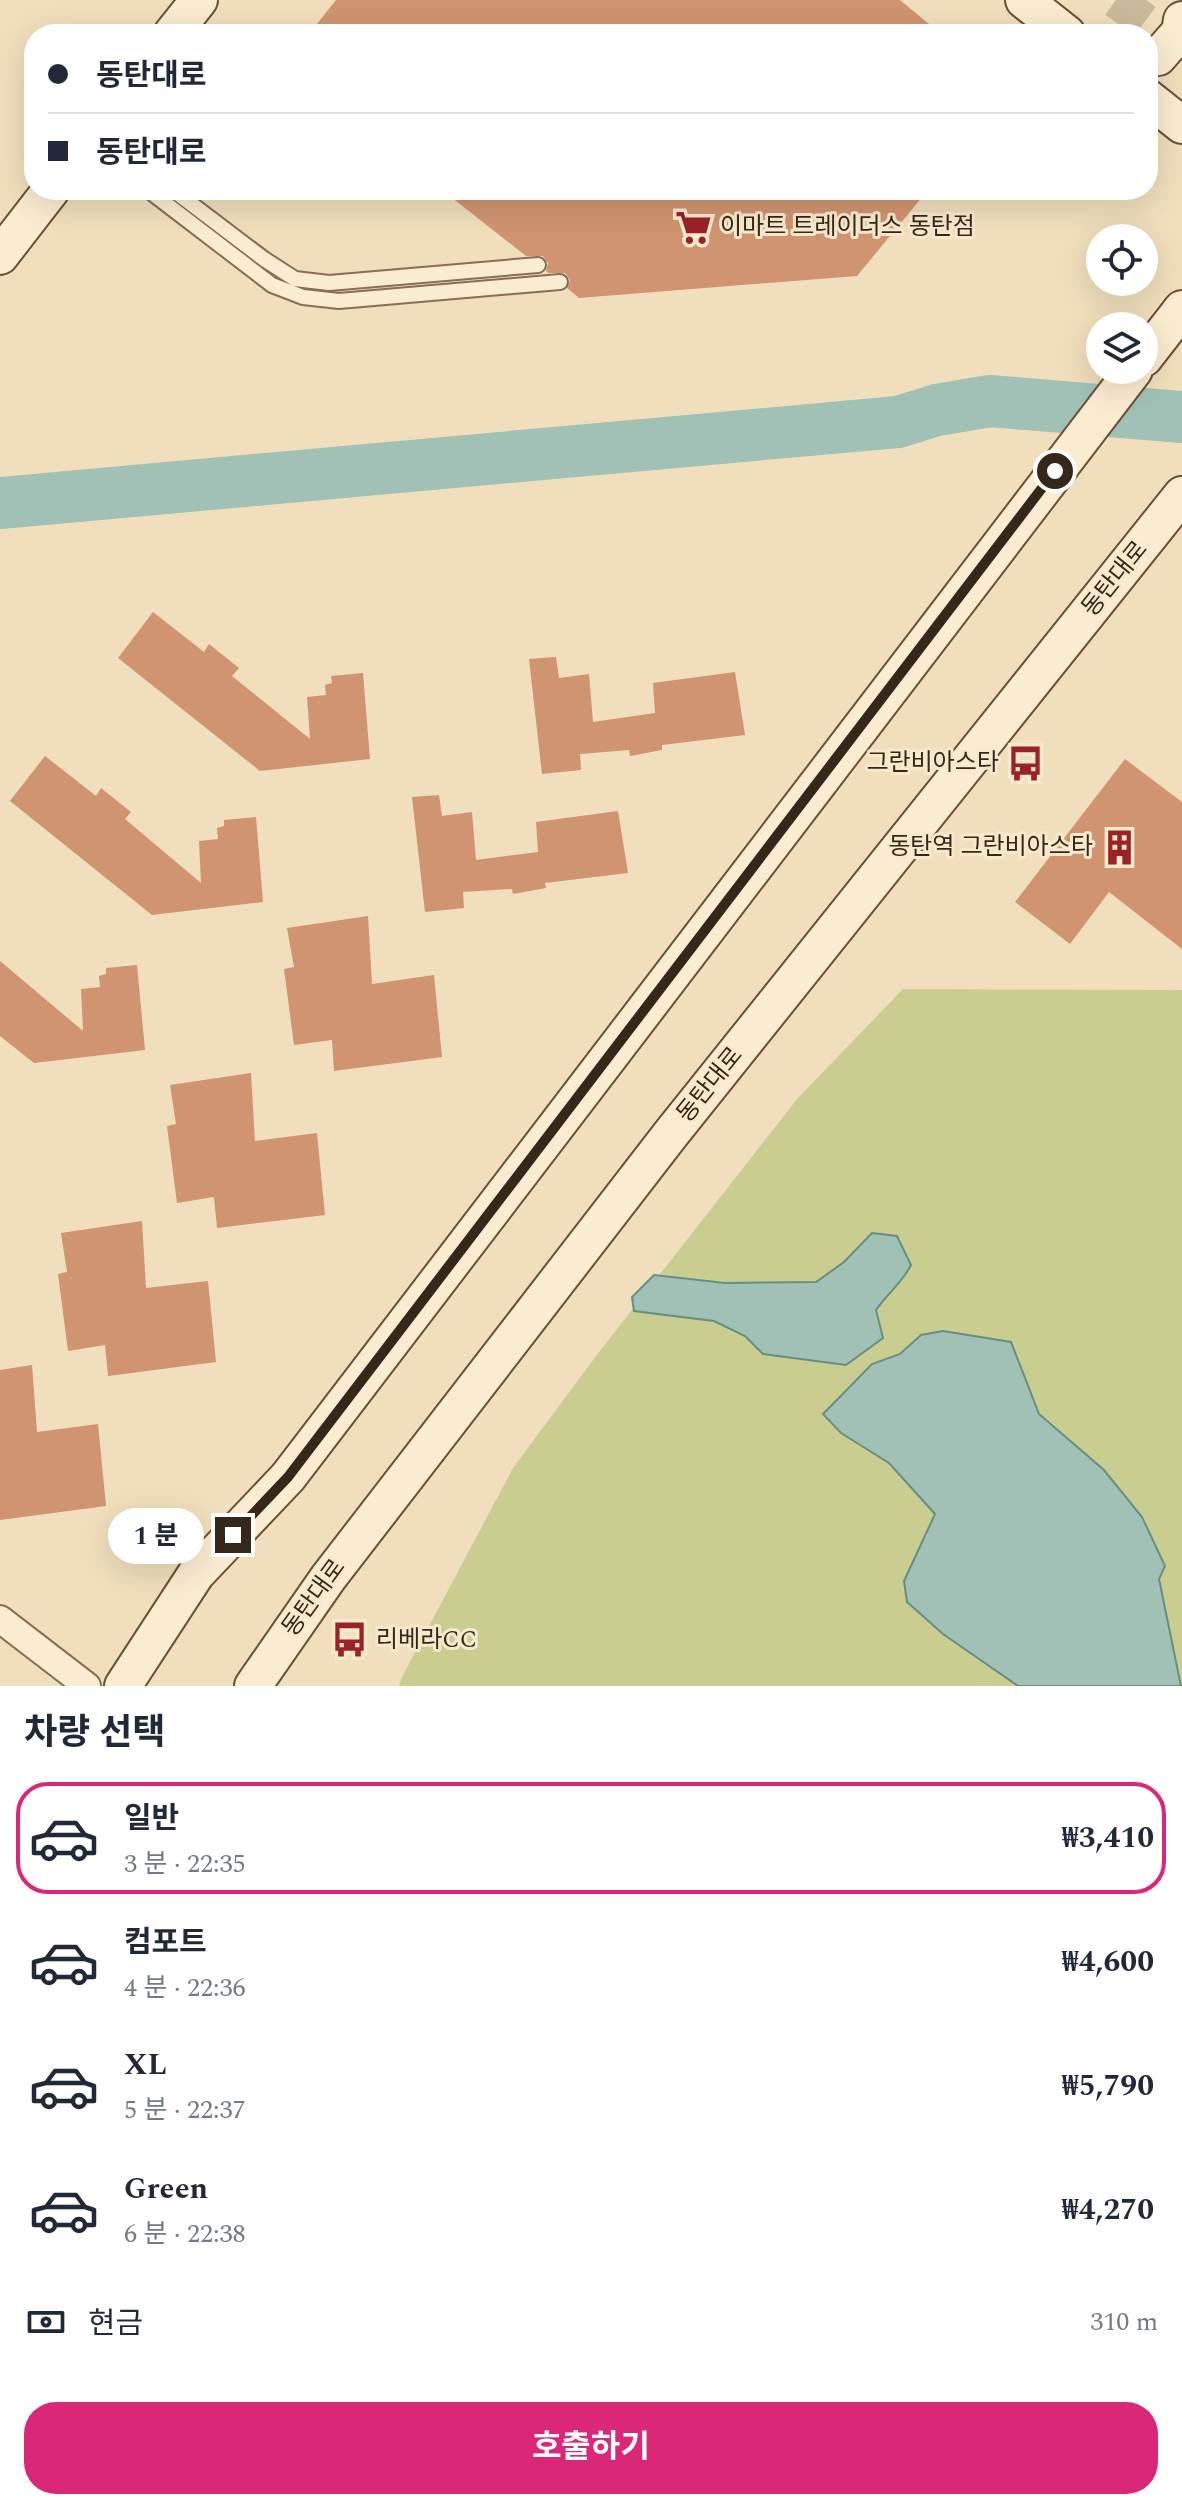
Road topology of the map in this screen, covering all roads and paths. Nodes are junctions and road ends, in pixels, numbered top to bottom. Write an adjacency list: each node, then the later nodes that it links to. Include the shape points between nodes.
1 (199, 0): 4 (main road)
2 (1024, 0): 5 (main road)
3 (1182, 20): 6 (main road, via 1180,32)
4 (180, 24)
5 (1054, 24)
6 (1158, 57)
7 (1158, 106): 8 (main road)
8 (1182, 125)
9 (43, 200): 12 (main road)
10 (161, 200): 14 (lane, via 272,285 303,297 339,301)
11 (186, 200): 13 (lane, via 295,279 329,283)
12 (0, 256)
13 (538, 265)
14 (560, 282)
15 (1182, 309): 16 (main road)
16 (1158, 340)
17 (1123, 384): 21 (main road, via 288,1477 196,1574)
18 (1182, 495): 22 (main road, 동탄대로, via 670,1135 328,1578)
19 (0, 1619): 20 (street)
20 (87, 1686)
21 (123, 1686)
22 (253, 1686)

